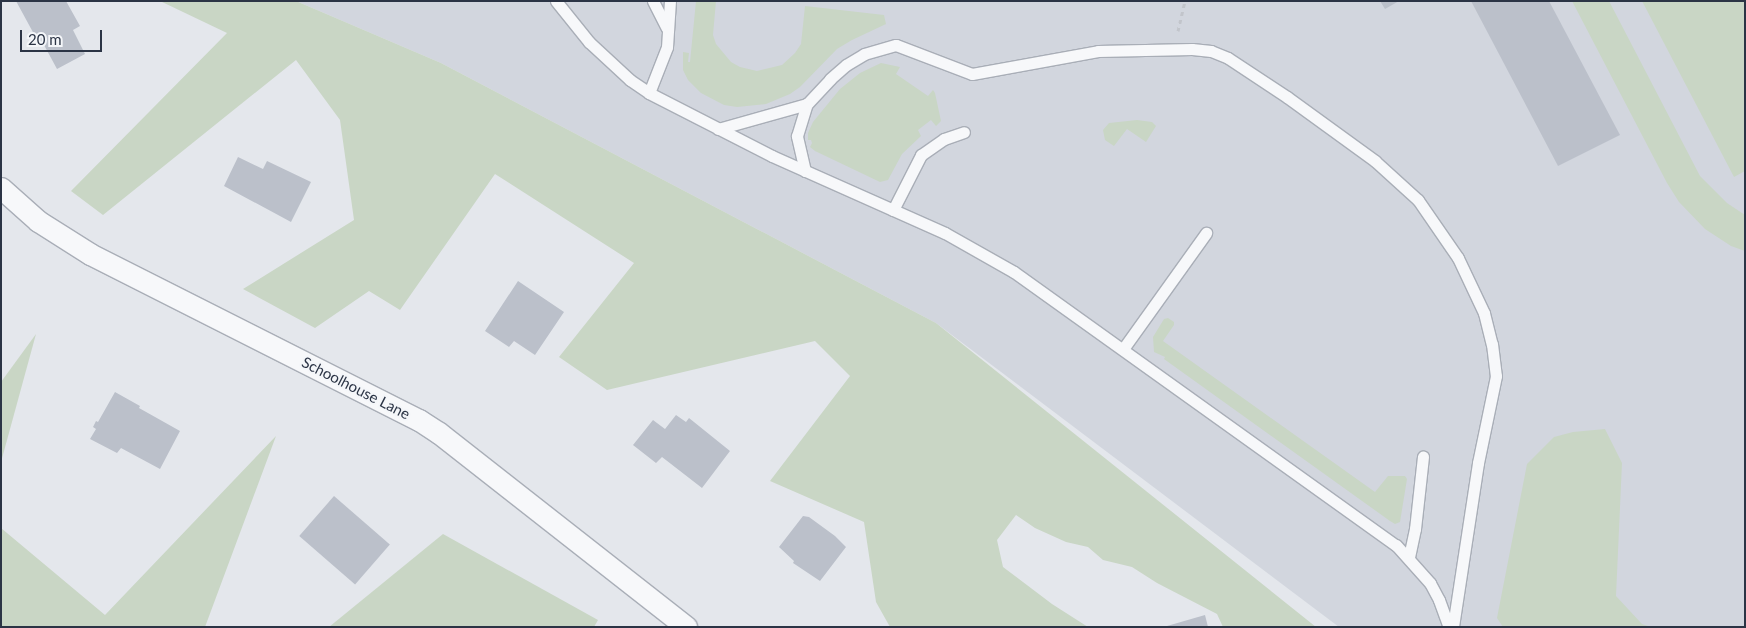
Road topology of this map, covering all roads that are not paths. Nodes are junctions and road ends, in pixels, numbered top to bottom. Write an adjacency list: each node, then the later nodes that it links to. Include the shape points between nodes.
1 (556, 1): 5 (lane, via 589,42)
2 (653, 1): 4 (lane)
3 (670, 1): 4 (lane)
4 (667, 28): 5 (lane, via 667,47)
5 (649, 94): 7 (lane)
6 (808, 104): 7 (lane); 9 (lane, via 797,136); 18 (lane, via 830,79 858,58 880,48 896,46 972,74 1098,51 1173,48 1211,52 1228,58 1375,161 1400,182 1434,220 1472,285 1492,344 1496,376 1478,463)
7 (718, 129): 9 (lane)
8 (964, 132): 11 (lane, via 944,139 921,155)
9 (805, 171): 11 (lane)
10 (1, 188): 16 (street, Schoolhouse Lane, via 38,221 90,254 419,420)
11 (893, 210): 13 (lane, via 945,233 1014,272)
12 (1206, 234): 13 (lane)
13 (1123, 349): 15 (lane)
14 (1423, 456): 15 (lane)
15 (1409, 557): 17 (lane, via 1435,592)
16 (686, 627)
17 (1449, 627)
18 (1453, 627)

